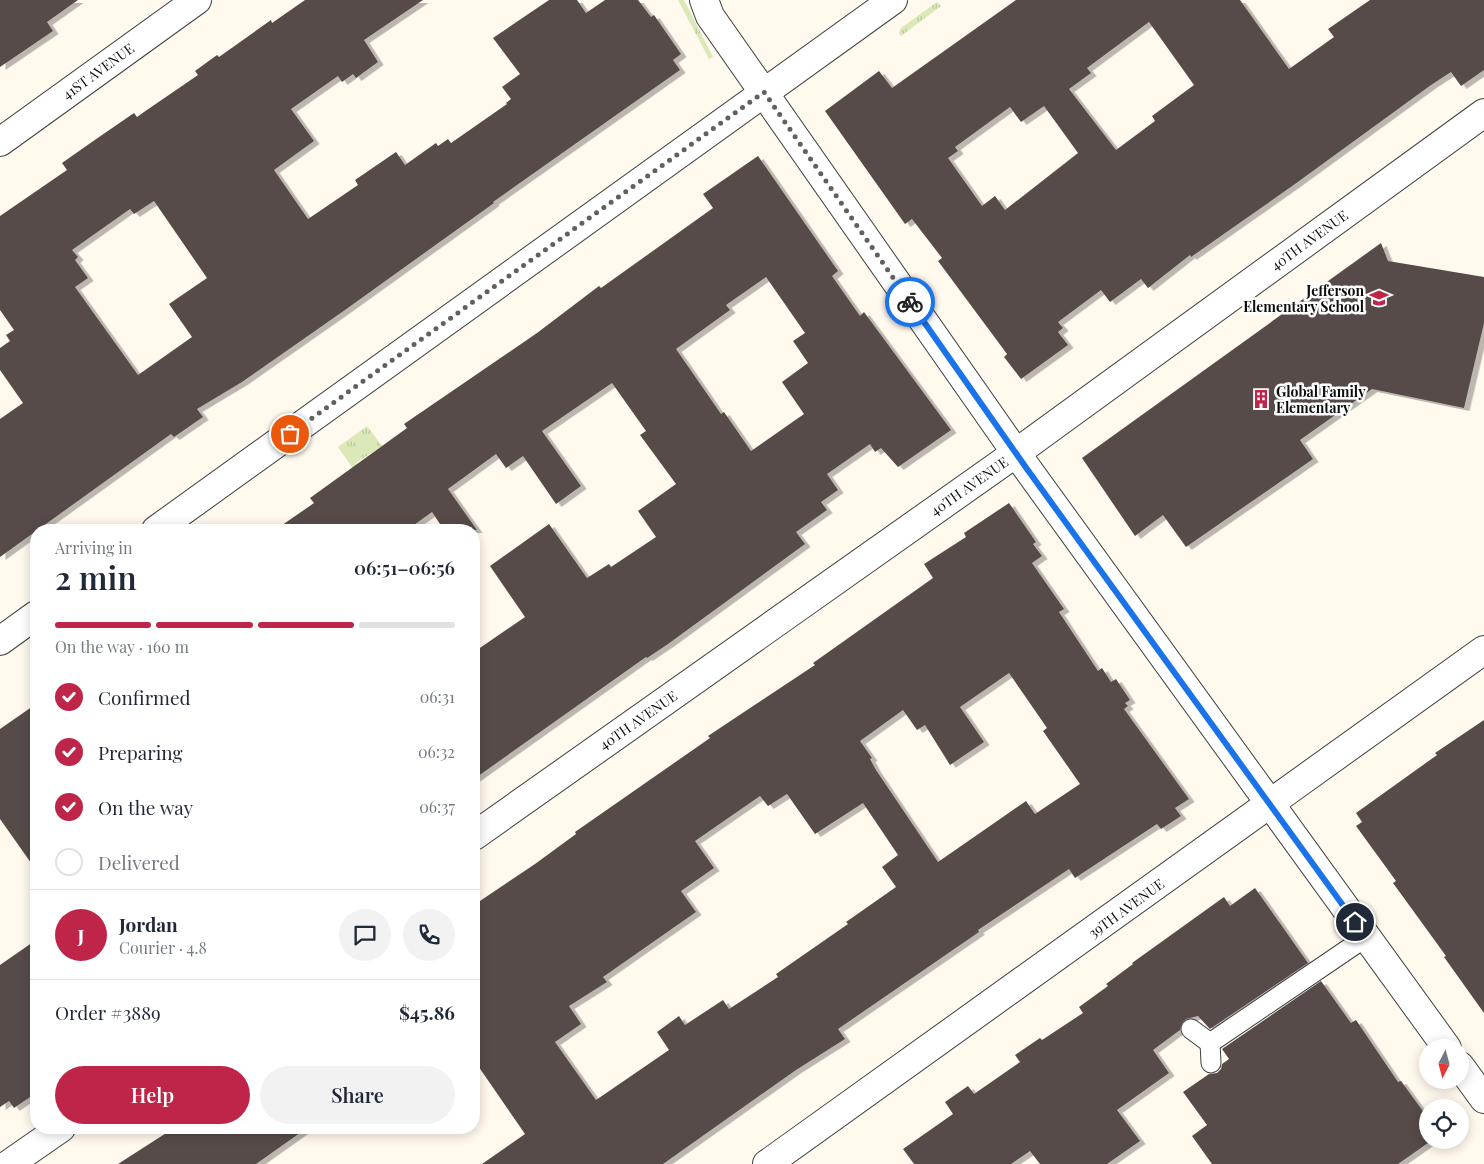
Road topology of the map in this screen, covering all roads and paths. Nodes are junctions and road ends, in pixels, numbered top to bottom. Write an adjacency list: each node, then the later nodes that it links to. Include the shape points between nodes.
1 (197, 0): 6 (street, 41ST AVENUE)
2 (704, 0): 4 (street, via 710,16)
3 (893, 0): 4 (street)
4 (764, 92): 7 (street); 8 (street)
5 (1484, 113): 7 (street, 40TH AVENUE)
6 (0, 142)
7 (1016, 453): 12 (street); 13 (street, 40TH AVENUE)
8 (164, 524)
9 (30, 619): 10 (street)
10 (0, 641)
11 (1484, 650): 12 (street, 39TH AVENUE)
12 (1269, 805): 14 (street); 23 (street, 39TH AVENUE)
13 (480, 832)
14 (1366, 937): 16 (street); 17 (lane)
15 (1191, 1029): 17 (lane)
16 (1440, 1039)
17 (1210, 1043): 18 (lane)
18 (1211, 1063)
19 (1469, 1078): 20 (street)
20 (1484, 1099)
21 (52, 1134): 22 (street)
22 (10, 1164)
23 (767, 1164)

